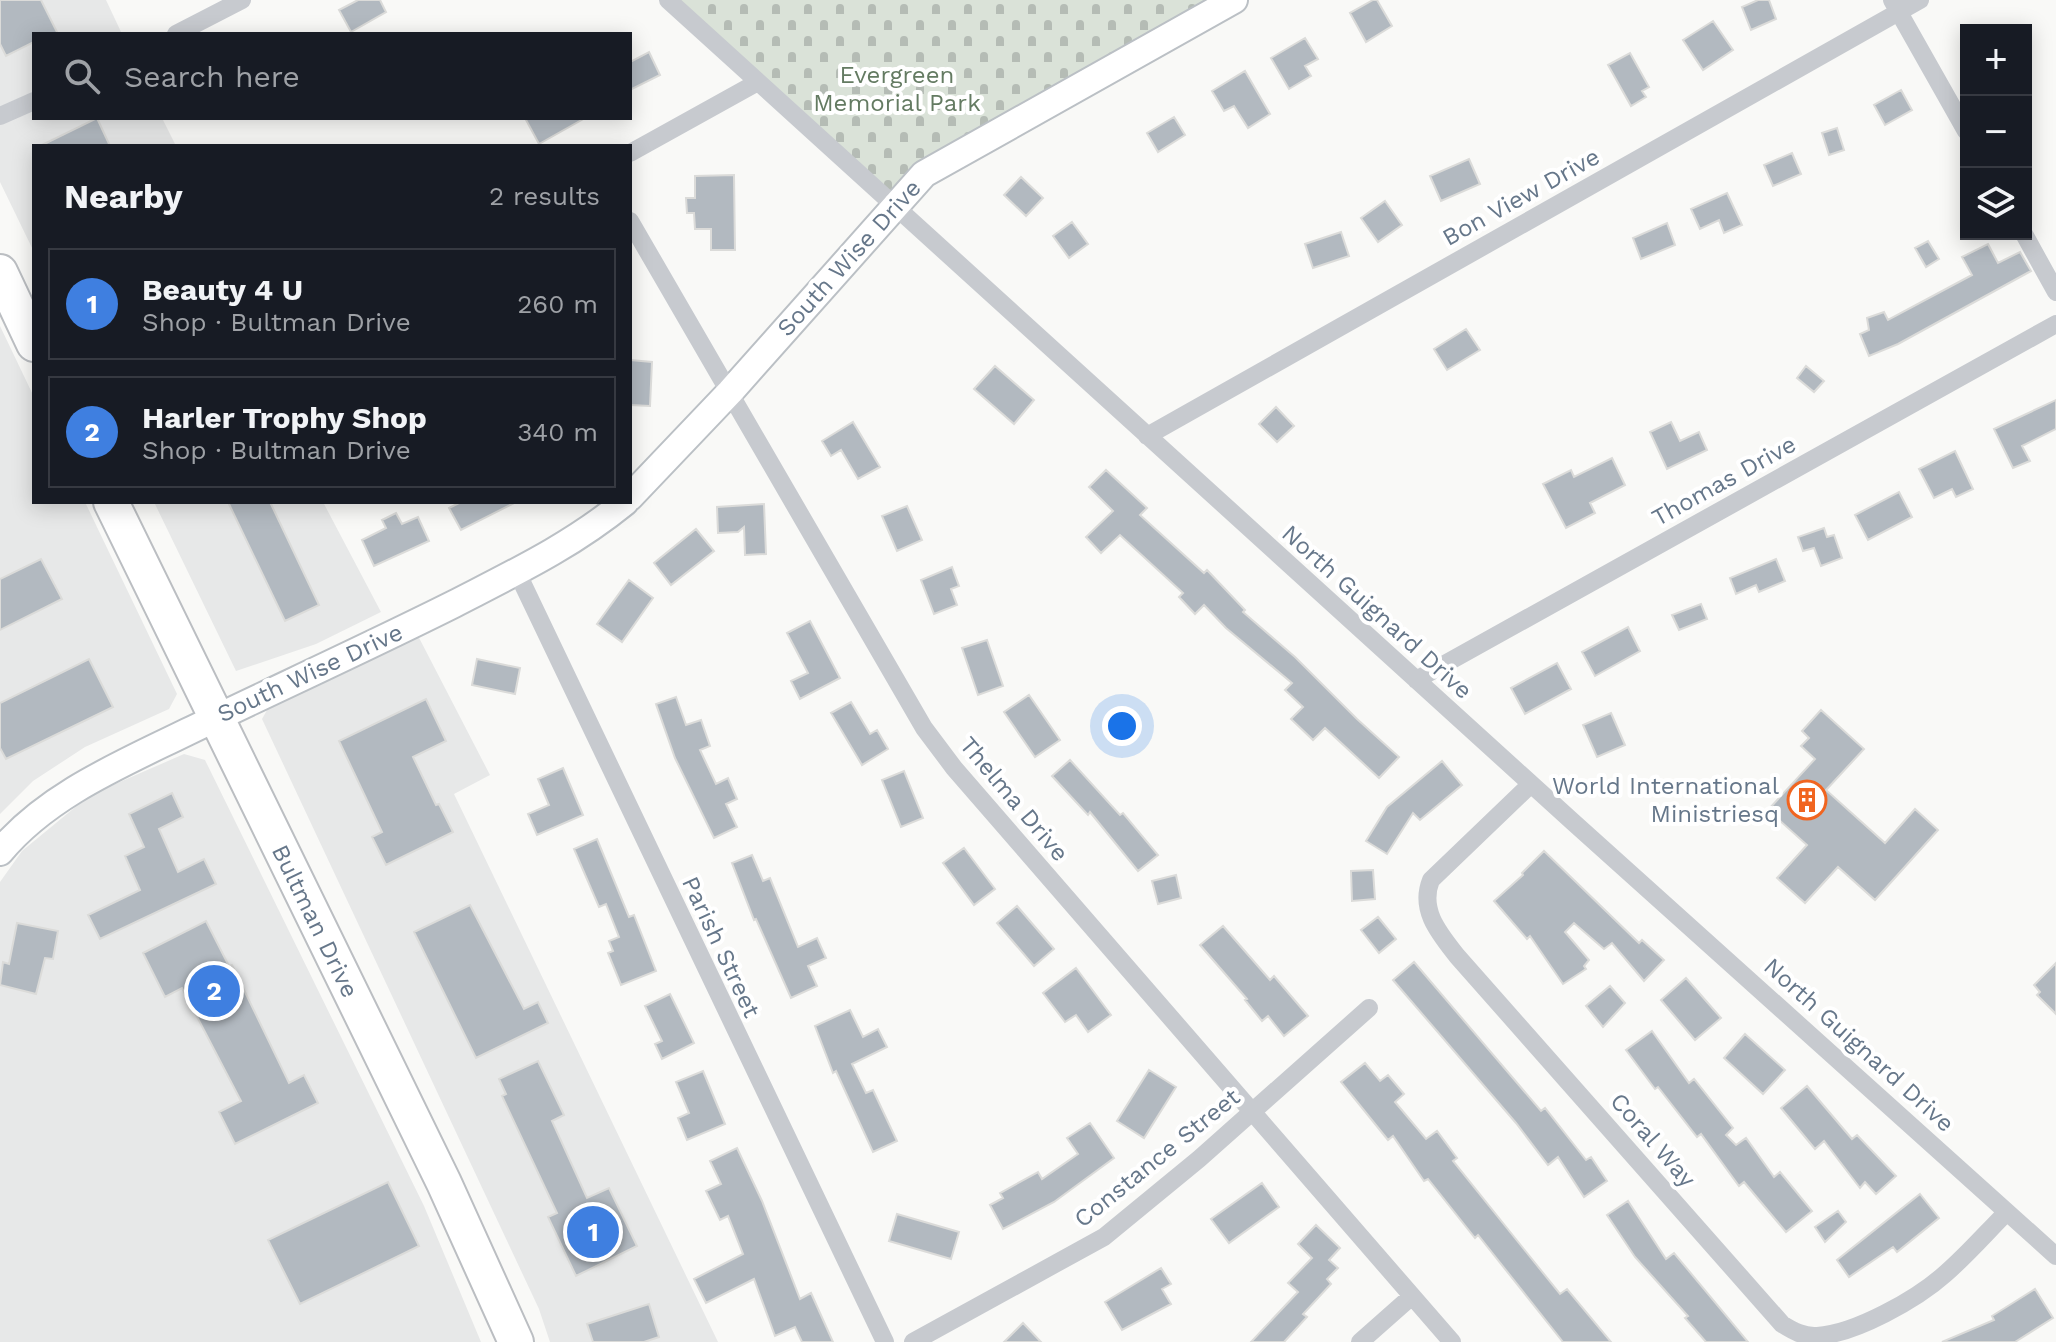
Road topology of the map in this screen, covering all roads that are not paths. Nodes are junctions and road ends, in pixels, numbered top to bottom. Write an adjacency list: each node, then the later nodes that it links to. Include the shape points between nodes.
1 (242, 0): 6 (street)
2 (668, 0): 7 (street, North Guignard Drive)
3 (1234, 0): 12 (main road, South Wise Drive, via 924,174)
4 (1920, 0): 5 (street, Bon View Drive)
5 (1896, 6): 10 (street); 20 (street, Bon View Drive)
6 (180, 32)
7 (758, 82): 11 (street); 12 (street, North Guignard Drive)
8 (32, 102): 9 (street)
9 (0, 116)
10 (1960, 120)
11 (632, 152)
12 (894, 206): 19 (main road, South Wise Drive); 20 (street, North Guignard Drive)
13 (632, 224): 19 (street, Thelma Drive)
14 (2027, 240): 16 (street)
15 (0, 272): 18 (highway)
16 (2056, 292)
17 (2056, 324): 25 (street, Thomas Drive)
18 (32, 340)
19 (730, 392): 21 (main road, South Wise Drive); 30 (street, Thelma Drive, via 924,728)
20 (1147, 436): 25 (street, North Guignard Drive)
21 (632, 495)
22 (112, 504): 26 (highway, Bultman Drive)
23 (623, 504): 24 (main road, South Wise Drive, via 561,549)
24 (517, 572): 26 (main road, South Wise Drive); 35 (street, Parish Street)
25 (1416, 680): 27 (street, North Guignard Drive)
26 (216, 718): 28 (main road, South Wise Drive, via 56,803); 34 (highway, Bultman Drive, via 457,1209)
27 (1531, 784): 31 (street, North Guignard Drive); 31 (street, Coral Way, via 1431,880 1426,893 1431,920 1782,1324 1815,1336 1845,1330 1892,1309 1944,1276)
28 (0, 852)
29 (1369, 1008): 30 (street, Constance Street)
30 (1251, 1112): 33 (street, Thelma Drive); 36 (street, Constance Street, via 1104,1237)
31 (2007, 1212): 32 (street, North Guignard Drive)
32 (2056, 1256)
33 (1412, 1296): 37 (street); 38 (street, Thelma Drive)
34 (516, 1342)
35 (885, 1342)
36 (913, 1342)
37 (1360, 1342)
38 (1452, 1342)

